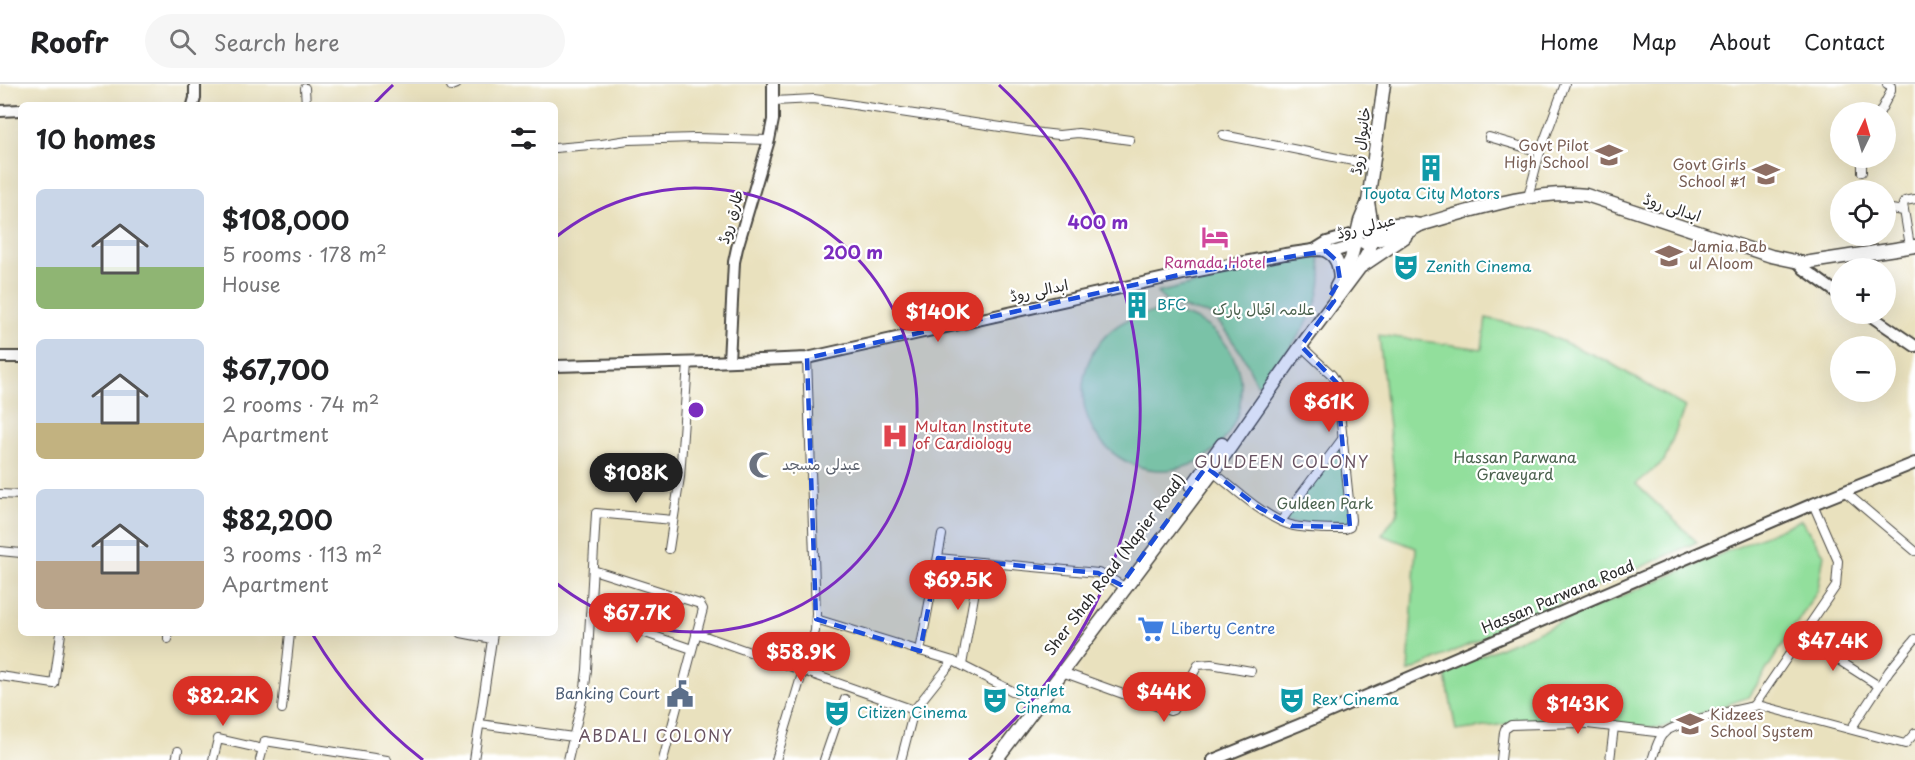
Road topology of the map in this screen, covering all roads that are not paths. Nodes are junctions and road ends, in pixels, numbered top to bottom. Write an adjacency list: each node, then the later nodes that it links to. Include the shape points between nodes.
1 (195, 84): 8 (main road)
2 (773, 84): 7 (main road, طارق روڈ)
3 (1384, 84): 19 (main road, خانیوال روڈ)
4 (1565, 84): 18 (street)
5 (1888, 84): 10 (street, via 1891,91)
6 (305, 88): 9 (street)
7 (774, 101): 15 (main road, طارق روڈ); 16 (street, via 814,99 1041,134 1078,133)
8 (193, 102)
9 (306, 102)
10 (1885, 102)
11 (18, 110): 12 (main road)
12 (0, 111)
13 (1223, 135): 19 (street)
14 (1489, 137): 18 (street)
15 (769, 140): 17 (street, via 628,140); 43 (main road, طارق روڈ, via 734,262)
16 (1130, 140)
17 (558, 148)
18 (1540, 152): 22 (street)
19 (1373, 165): 24 (main road, خانیوال روڈ)
20 (1862, 168): 21 (street)
21 (1862, 172)
22 (1528, 197): 27 (main road, ابدالی روڈ); 32 (main road, ابدالی روڈ, via 1586,195)
23 (1915, 199): 26 (street, via 1904,202)
24 (1368, 202): 28 (main road, خانیوال روڈ); 29 (main road, خانیوال روڈ)
25 (1896, 210): 26 (street)
26 (1904, 211): 30 (street)
27 (1420, 225): 28 (main road, عبدلی روڈ, via 1408,232); 33 (main road)
28 (1371, 236): 29 (main road, عبدلی روڈ); 33 (main road, via 1370,249)
29 (1357, 239): 31 (main road, عبدلی روڈ, via 1336,250); 34 (main road, خانیوال روڈ)
30 (1913, 246): 32 (main road, ابدالی روڈ)
31 (1320, 250): 34 (main road, via 1332,254); 42 (main road, ابدالی روڈ, via 1171,277)
32 (1799, 263): 35 (main road)
33 (1358, 270): 36 (main road)
34 (1340, 280): 36 (main road, خانیوال روڈ)
35 (1830, 288)
36 (1331, 300): 38 (main road, Sher Shah Road (Napier Road)); 46 (main road, Sher Shah Road (Napier Road))
37 (1883, 324): 39 (main road)
38 (1300, 346): 46 (main road, Sher Shah Road (Napier Road)); 47 (street, via 1335,379)
39 (1915, 346)
40 (0, 357): 41 (main road)
41 (18, 357)
42 (807, 357): 43 (main road, ابدالی روڈ); 66 (street)
43 (729, 361): 44 (main road, ابدالی روڈ)
44 (688, 363): 45 (main road, ابدالی روڈ); 54 (street)
45 (558, 366)
46 (1232, 437): 49 (main road, Sher Shah Road (Napier Road)); 64 (main road, Sher Shah Road (Napier Road))
47 (1342, 438): 55 (street); 55 (street, via 1350,526 1326,529)
48 (1915, 463): 50 (main road, Hassan Parwana Road)
49 (1213, 472): 55 (street); 79 (main road, Sher Shah Road (Napier Road))
50 (1844, 491): 53 (main road, Hassan Parwana Road); 59 (street)
51 (0, 494): 52 (street)
52 (18, 495)
53 (1813, 504): 71 (street, via 1838,561 1836,586); 107 (main road, Hassan Parwana Road)
54 (674, 520): 57 (street); 63 (street, via 596,513)
55 (1281, 521)
56 (942, 535): 61 (street)
57 (669, 549)
58 (0, 551): 60 (street)
59 (1915, 551)
60 (18, 553)
61 (938, 558): 62 (street); 74 (street)
62 (980, 562): 64 (street, via 1098,573); 76 (street)
63 (593, 570): 65 (street); 67 (street, via 700,604 703,609)
64 (1121, 585): 83 (main road, Sher Shah Road (Napier Road))
65 (590, 614): 73 (street); 92 (street, via 585,687)
66 (816, 619): 74 (street); 77 (street)
67 (696, 633): 73 (street); 77 (street)
68 (61, 636): 80 (street, via 54,684)
69 (290, 636): 85 (street)
70 (492, 636): 87 (street)
71 (1801, 636): 81 (street); 84 (street)
72 (1915, 639): 81 (street)
73 (692, 649): 101 (street)
74 (920, 651): 75 (street)
75 (953, 662): 76 (street); 86 (street)
76 (962, 665): 83 (street)
77 (803, 670): 86 (street); 102 (street)
78 (1251, 671): 79 (street, via 1198,665 1173,711)
79 (1062, 672): 106 (main road, Sher Shah Road (Napier Road))
80 (0, 676)
81 (1879, 686): 89 (street)
82 (845, 699): 103 (street)
83 (1032, 701): 105 (main road, Sher Shah Road (Napier Road))
84 (1754, 706): 89 (street); 90 (street, via 1698,719)
85 (282, 709)
86 (914, 710): 104 (street)
87 (480, 724): 92 (street); 99 (street)
88 (1614, 727): 90 (street); 108 (street, via 1579,723 1511,725 1503,732); 109 (street)
89 (1851, 729): 91 (street, via 1905,744)
90 (1664, 733): 110 (street)
91 (1915, 734)
92 (573, 737): 100 (street)
93 (263, 748): 96 (street, via 218,739); 97 (street); 98 (street, via 265,741)
94 (178, 751): 95 (street)
95 (176, 760)
96 (213, 760)
97 (260, 760)
98 (387, 760)
99 (474, 760)
100 (568, 760)
101 (663, 760)
102 (776, 760)
103 (824, 760)
104 (901, 760)
105 (987, 760)
106 (996, 760)
107 (1213, 760)
108 (1501, 760)
109 (1610, 760)
110 (1652, 760)

